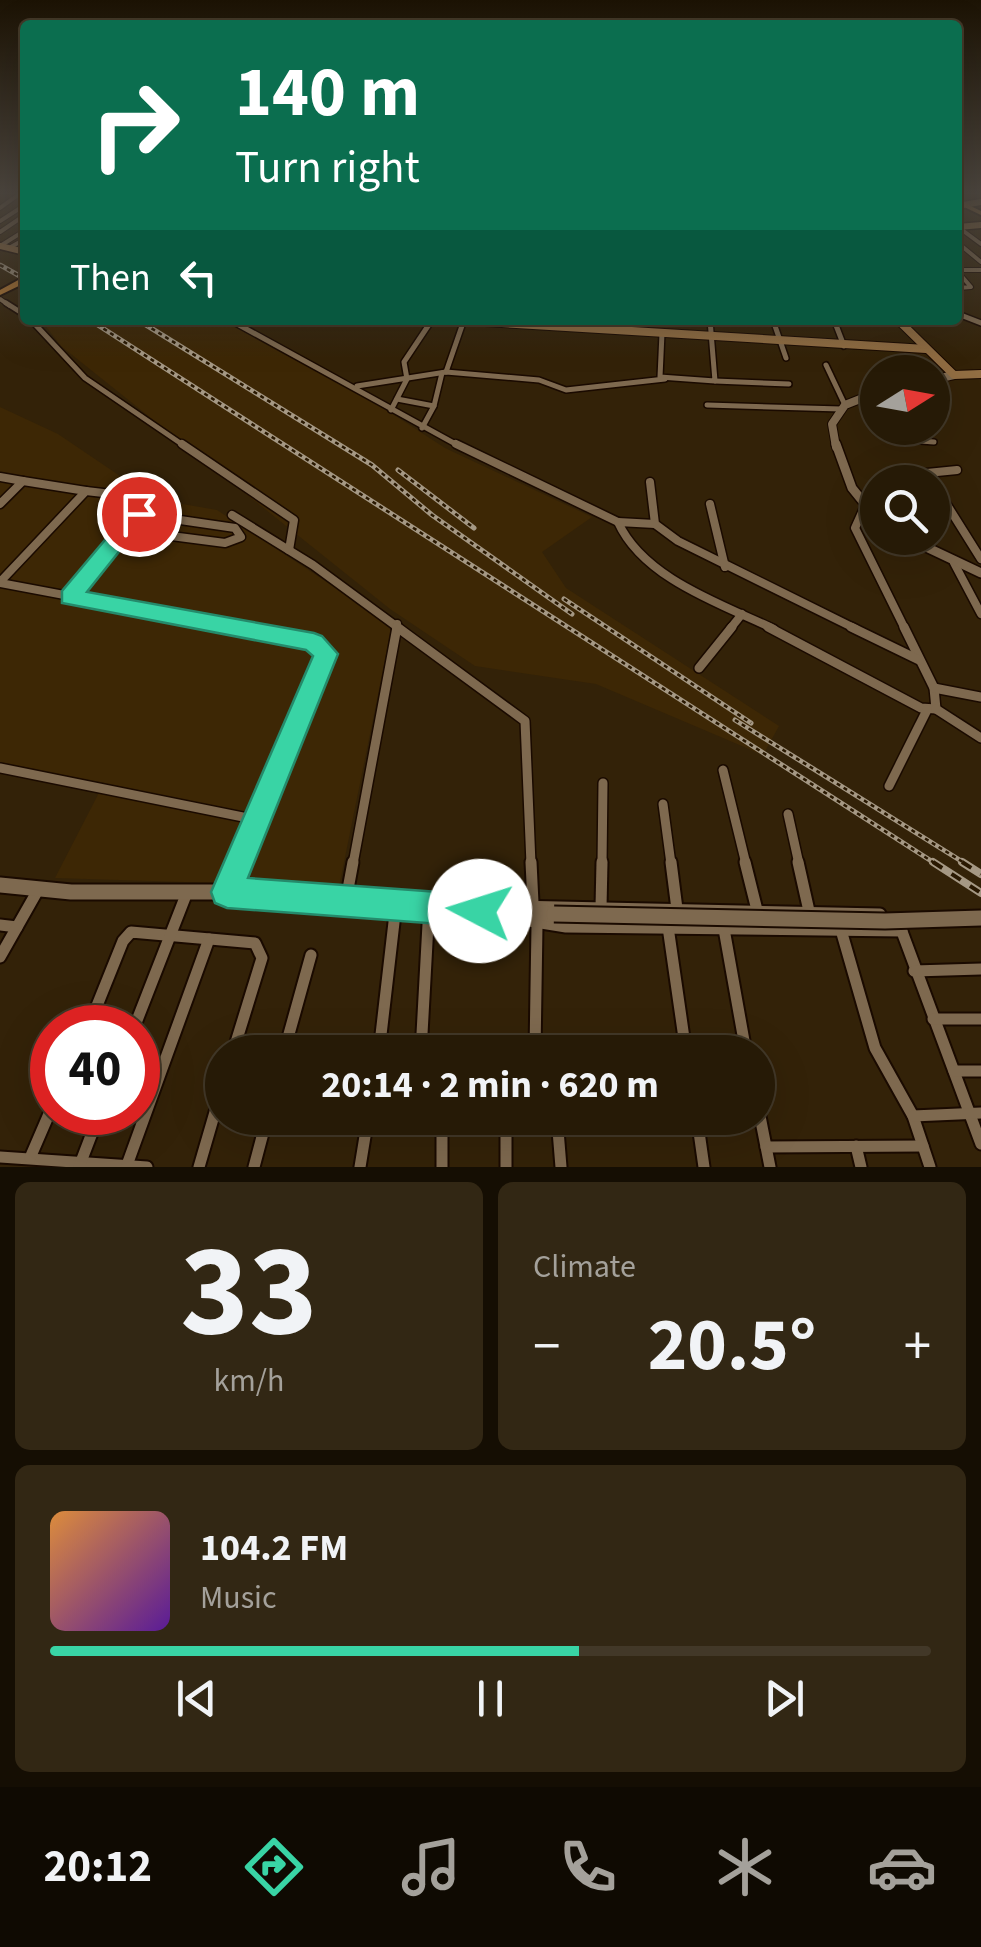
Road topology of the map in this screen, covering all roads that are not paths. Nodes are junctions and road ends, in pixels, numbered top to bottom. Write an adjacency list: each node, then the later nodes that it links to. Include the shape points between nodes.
1 (962, 276): 2 (street, via 972,287)
2 (962, 288)
3 (0, 296): 4 (street)
4 (20, 312)
5 (35, 325): 52 (street, via 85,378 294,520)
6 (240, 325): 31 (street)
7 (429, 325): 27 (street, via 404,362)
8 (462, 325): 23 (street)
9 (564, 325): 15 (main road)
10 (624, 325): 15 (street)
11 (710, 325): 17 (street)
12 (775, 325): 18 (street)
13 (836, 325): 19 (street)
14 (903, 325): 20 (main road)
15 (622, 330): 16 (main road)
16 (662, 333): 17 (main road); 28 (street, via 659,374)
17 (710, 336): 18 (main road); 29 (street)
18 (780, 342): 19 (main road); 21 (street)
19 (844, 346): 20 (main road)
20 (926, 349): 25 (main road)
21 (786, 358)
22 (826, 365): 36 (street)
23 (444, 372): 27 (street); 28 (street, via 538,380 566,390); 35 (street)
24 (981, 374): 25 (main road)
25 (954, 375): 26 (street)
26 (950, 376)
27 (407, 379): 31 (street); 32 (street)
28 (665, 379): 29 (street)
29 (716, 382): 30 (street)
30 (788, 384)
31 (357, 386): 37 (street)
32 (397, 398): 35 (street); 37 (street)
33 (860, 399): 36 (street)
34 (707, 405): 36 (street)
35 (434, 406): 38 (street)
36 (843, 407): 44 (street, via 832,424 837,457)
37 (391, 410): 38 (street)
38 (422, 428): 49 (street)
39 (957, 470): 55 (street, via 927,473)
40 (0, 478): 41 (street)
41 (23, 482): 43 (street); 45 (street)
42 (650, 482): 50 (street)
43 (86, 491): 47 (street, via 146,498); 59 (street)
44 (860, 500)
45 (0, 504)
46 (710, 504): 57 (street)
47 (139, 514): 51 (street); 51 (street, via 235,528 241,537 226,544)
48 (232, 515): 52 (street)
49 (618, 522): 50 (street); 61 (street, via 628,544 692,590)
50 (655, 524): 57 (street)
51 (125, 530): 60 (street)
52 (289, 550): 63 (street)
53 (868, 555): 64 (street)
54 (939, 555): 56 (street)
55 (981, 558)
56 (954, 563): 58 (street); 62 (street)
57 (725, 566): 64 (street)
58 (981, 573)
59 (0, 582): 60 (street)
60 (70, 597): 76 (street, via 314,642 326,654)
61 (742, 614): 65 (street); 68 (street)
62 (981, 614)
63 (397, 624): 81 (street); 82 (street, via 526,721)
64 (919, 660): 66 (street)
65 (699, 668)
66 (934, 688): 67 (street); 68 (street)
67 (981, 696)
68 (932, 710): 69 (street); 73 (street)
69 (981, 738)
70 (0, 768): 76 (street)
71 (723, 770): 88 (street)
72 (602, 783): 85 (street)
73 (888, 786)
74 (663, 804): 86 (street)
75 (788, 814): 90 (street)
76 (258, 820): 79 (street)
77 (0, 885): 78 (street)
78 (38, 890): 80 (street); 97 (street)
79 (227, 892): 80 (street); 81 (street)
80 (186, 895): 102 (street)
81 (346, 902): 83 (street)
82 (533, 903): 85 (street); 89 (street)
83 (396, 904): 84 (street); 114 (street)
84 (429, 906): 89 (street); 115 (street)
85 (601, 907): 86 (street)
86 (671, 908): 87 (street); 98 (street)
87 (720, 910): 88 (street); 99 (street)
88 (757, 910): 90 (street)
89 (480, 911): 94 (street, bridge); 95 (street)
90 (809, 911): 91 (street)
91 (836, 911): 93 (street); 101 (street)
92 (960, 912): 93 (street)
93 (897, 915): 100 (street)
94 (981, 918)
95 (538, 925): 98 (street); 116 (street)
96 (0, 926): 97 (street)
97 (17, 927): 105 (street)
98 (668, 930): 99 (street); 117 (street)
99 (724, 930): 101 (street); 118 (street)
100 (902, 931): 101 (street); 107 (street)
101 (841, 932): 122 (street, via 875,1048)
102 (170, 934): 103 (street); 108 (street, via 128,934); 109 (street)
103 (209, 938): 112 (street, via 255,944 262,951); 140 (street)
104 (312, 956): 113 (street)
105 (0, 957)
106 (981, 969): 107 (street)
107 (914, 971): 110 (street)
108 (98, 1005)
109 (143, 1005)
110 (933, 1019): 111 (street); 120 (street)
111 (981, 1019)
112 (238, 1035)
113 (289, 1035)
114 (381, 1035)
115 (421, 1035)
116 (535, 1035)
117 (683, 1035)
118 (743, 1035)
119 (981, 1070): 120 (street)
120 (954, 1071): 121 (street)
121 (976, 1113): 122 (street); 133 (street)
122 (913, 1116): 136 (street)
123 (40, 1135): 138 (street)
124 (91, 1135): 139 (street)
125 (208, 1135): 142 (street)
126 (262, 1135): 143 (street)
127 (365, 1135): 144 (street)
128 (442, 1135): 145 (street)
129 (506, 1135): 146 (street)
130 (558, 1135): 147 (street)
131 (699, 1135): 148 (street)
132 (764, 1135): 134 (street)
133 (981, 1144)
134 (766, 1146): 135 (street); 149 (street)
135 (856, 1146): 136 (street); 150 (street)
136 (923, 1146): 151 (street)
137 (0, 1157): 138 (street)
138 (30, 1158): 139 (street)
139 (80, 1164): 140 (street)
140 (127, 1165): 141 (street)
141 (147, 1167)
142 (199, 1167)
143 (254, 1167)
144 (360, 1167)
145 (442, 1167)
146 (506, 1167)
147 (561, 1167)
148 (704, 1167)
149 (770, 1167)
150 (861, 1167)
151 (930, 1167)

